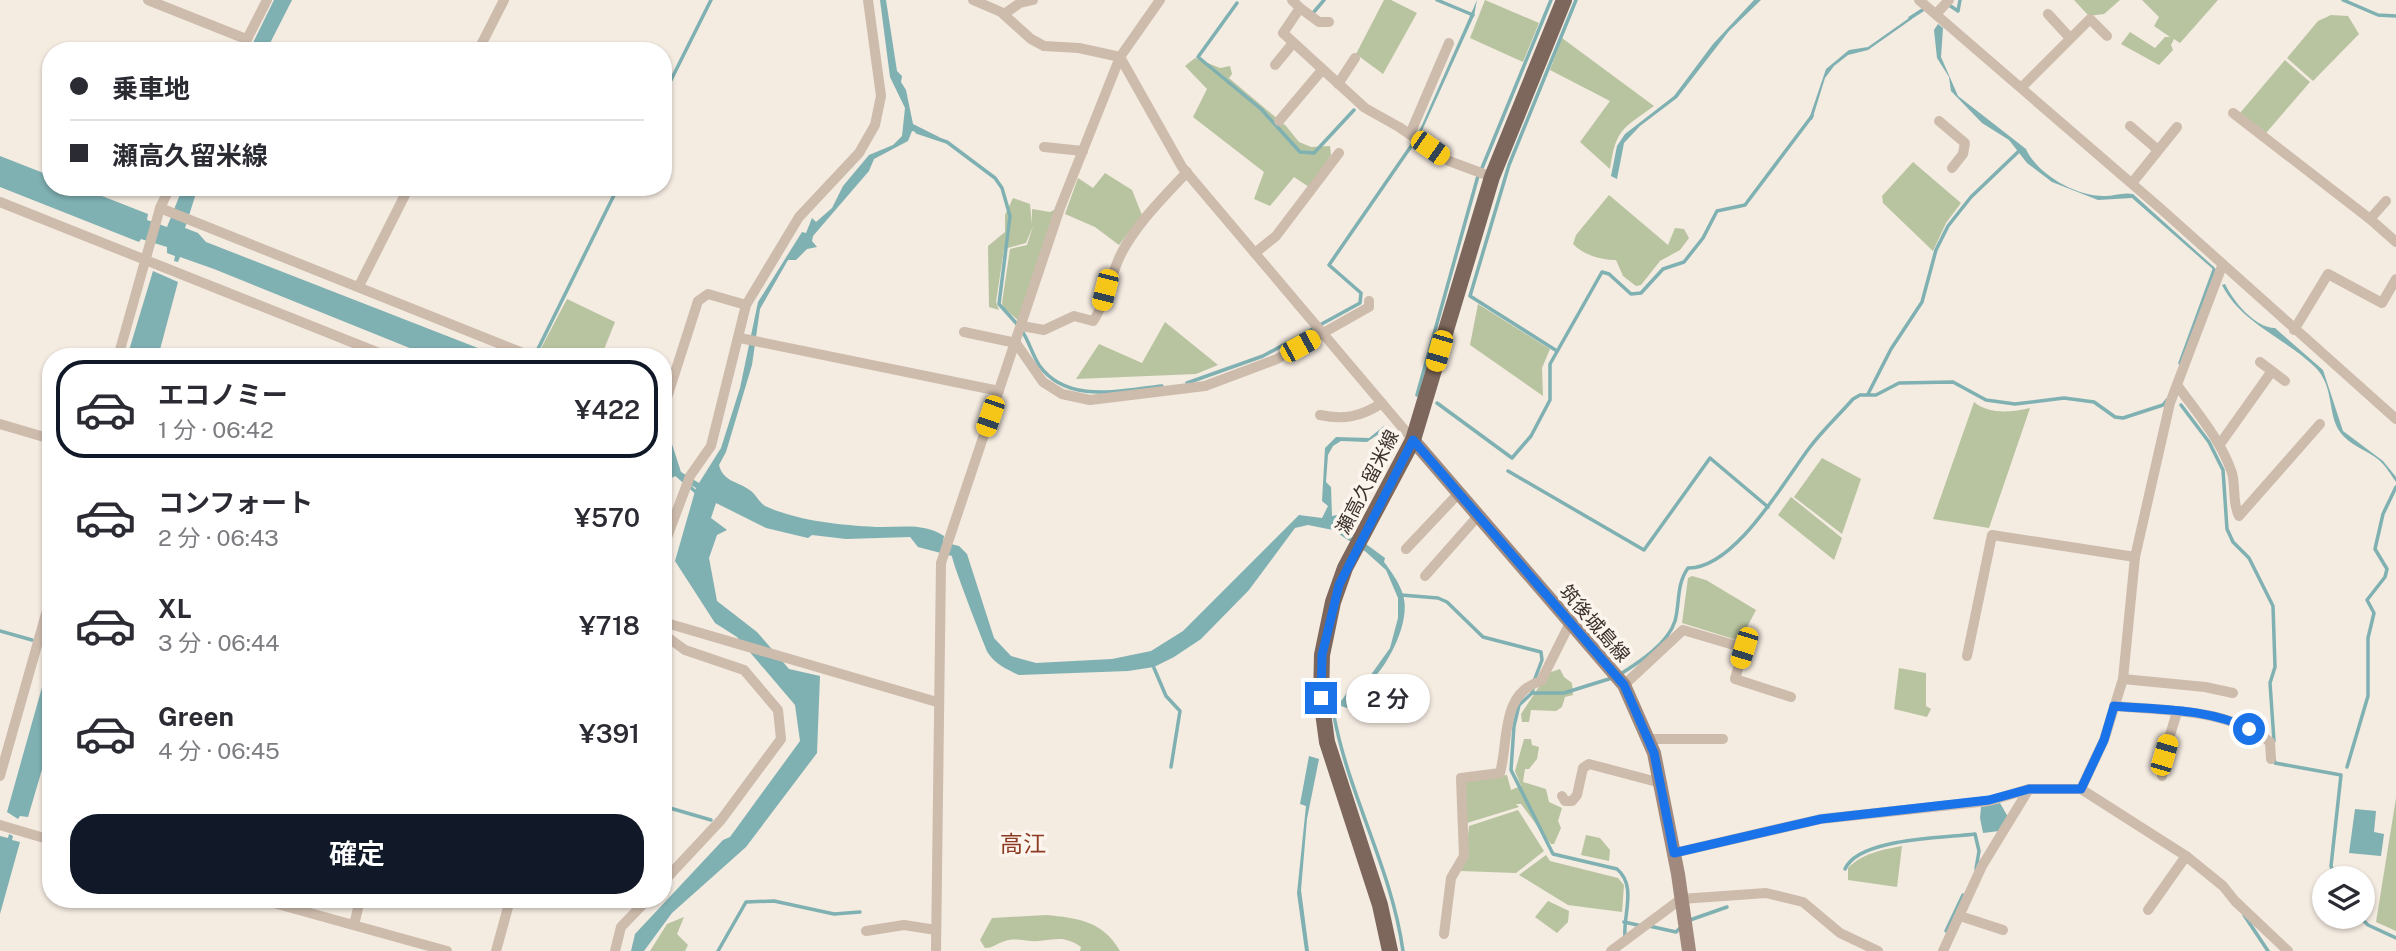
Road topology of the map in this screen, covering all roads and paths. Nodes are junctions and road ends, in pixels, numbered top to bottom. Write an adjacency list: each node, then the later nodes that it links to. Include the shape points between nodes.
1 (148, 0): 18 (street)
2 (267, 0): 18 (street)
3 (504, 0): 20 (street)
4 (868, 0): 56 (street, via 881,96 875,125 859,153 799,217)
5 (973, 0): 14 (street)
6 (1033, 0): 14 (street)
7 (1160, 0): 23 (street)
8 (1564, 0): 41 (main road, 瀬高久留米線)
9 (1919, 0): 12 (street)
10 (1948, 0): 12 (street)
11 (1296, 4): 15 (street, via 1319,22); 21 (street, via 1283,33)
12 (1937, 13): 28 (street)
13 (2049, 14): 17 (street)
14 (1004, 15): 23 (street, via 1044,46)
15 (1329, 22)
16 (2107, 36): 17 (street, via 2090,19)
17 (2070, 38): 28 (street)
18 (246, 39): 19 (street)
19 (245, 42)
20 (483, 42)
21 (1293, 43): 25 (street); 26 (street)
22 (1449, 43): 34 (street)
23 (1120, 57): 37 (street); 40 (street)
24 (1355, 58): 27 (street)
25 (1275, 65)
26 (1322, 70): 27 (street); 30 (street)
27 (1338, 84): 34 (street, via 1365,108)
28 (2022, 87): 42 (street)
29 (2233, 113): 48 (street)
30 (1279, 121)
31 (1939, 121): 39 (street, via 1965,143 1964,154)
32 (2130, 125): 36 (street)
33 (2176, 127): 36 (street)
34 (1410, 134): 41 (street, via 1449,161)
35 (1044, 147): 37 (street)
36 (2158, 150): 42 (street)
37 (1083, 151): 57 (street)
38 (1339, 153): 50 (street, via 1276,236)
39 (1952, 168)
40 (1187, 173): 50 (street); 57 (street, via 1140,223 1121,253 1094,321 1074,316 1044,330)
41 (1492, 177): 78 (main road, 瀬高久留米線)
42 (2132, 183): 52 (street)
43 (166, 196): 47 (street)
44 (404, 196): 54 (street)
45 (2386, 201): 48 (street)
46 (0, 202): 51 (street)
47 (160, 208): 51 (street); 54 (street)
48 (2370, 219): 49 (street)
49 (2396, 242)
50 (1255, 253): 60 (street)
51 (145, 258): 63 (street); 64 (street)
52 (2222, 266): 58 (street); 70 (street)
53 (2396, 279): 58 (street, via 2382,303 2328,274)
54 (359, 286): 65 (street)
55 (1369, 301): 60 (street, via 1369,307)
56 (746, 305): 61 (street); 68 (street, via 708,295 698,301)
57 (1022, 326): 62 (street)
58 (2294, 330): 74 (street)
59 (964, 332): 62 (street)
60 (1323, 333): 62 (street, via 1277,359 1195,388 1090,400 1062,394 1043,382); 72 (street)
61 (740, 338): 71 (street); 82 (street, via 711,446)
62 (1016, 343): 71 (street)
63 (120, 348)
64 (367, 348)
65 (511, 348)
66 (2260, 362): 67 (street)
67 (2272, 371): 69 (street); 79 (street)
68 (672, 382)
69 (2284, 382)
70 (2177, 386): 79 (street); 86 (street)
71 (999, 391): 97 (street, via 940,563)
72 (1382, 403): 73 (street, via 1342,419); 78 (street)
73 (1320, 415)
74 (2396, 419)
75 (0, 424): 77 (street)
76 (2320, 424): 79 (street, via 2239,516 2233,476)
77 (42, 436)
78 (1413, 440): 80 (street, 筑後城島線); 130 (main road, 瀬高久留米線, via 1351,558 1333,602 1322,655 1327,742 1380,905)
79 (2220, 444)
80 (1458, 494): 83 (street, 筑後城島線); 85 (street)
81 (672, 505): 82 (street)
82 (676, 507): 84 (street)
83 (1478, 516): 87 (street); 88 (street, 筑後城島線)
84 (672, 520)
85 (1406, 549)
86 (2135, 557): 92 (street, via 1992,534); 93 (street)
87 (1424, 576)
88 (1570, 623): 94 (street, 筑後城島線); 125 (street, via 1541,681 1532,683 1511,708 1500,773 1461,778 1465,856 1451,878)
89 (672, 625): 97 (street)
90 (42, 628): 103 (street)
91 (672, 641): 113 (street, via 685,650 744,670 778,710 781,739 721,820)
92 (1967, 656)
93 (2123, 679): 95 (street); 98 (street)
94 (1624, 685): 96 (street, via 1683,630 1744,648 1735,679); 100 (street, 筑後城島線)
95 (2233, 693)
96 (1791, 697)
97 (937, 702): 122 (street)
98 (2114, 706): 99 (street); 107 (street)
99 (2177, 712): 102 (street, via 2234,721 2270,742); 104 (street)
100 (1649, 739): 101 (street); 105 (street, 筑後城島線)
101 (1723, 739)
102 (2271, 759)
103 (0, 776)
104 (2162, 776)
105 (1661, 783): 108 (street, via 1588,764 1572,801 1565,802); 111 (street, 筑後城島線)
106 (2029, 789): 107 (street); 111 (street, via 1989,800 1821,819); 120 (street, via 1982,866)
107 (2081, 789): 112 (street)
108 (1562, 796)
109 (0, 825): 110 (street)
110 (42, 837)
111 (1674, 853): 114 (street, 筑後城島線)
112 (2186, 856): 119 (street); 135 (street)
113 (672, 872)
114 (1681, 899): 131 (street); 132 (street, 筑後城島線); 133 (street, via 1766,893 1803,902 1840,933)
115 (292, 908): 121 (street)
116 (358, 908): 121 (street)
117 (508, 908): 127 (street)
118 (639, 908): 128 (street, via 621,927)
119 (2148, 910)
120 (1960, 916): 123 (street); 134 (street)
121 (354, 925): 126 (street)
122 (936, 930): 124 (street, via 904,925); 129 (street)
123 (2003, 930)
124 (866, 931)
125 (1444, 934)
126 (447, 951)
127 (496, 951)
128 (615, 951)
129 (936, 951)
130 (1390, 951)
131 (1611, 951)
132 (1689, 951)
133 (1878, 951)
134 (1943, 951)
135 (2288, 951)

